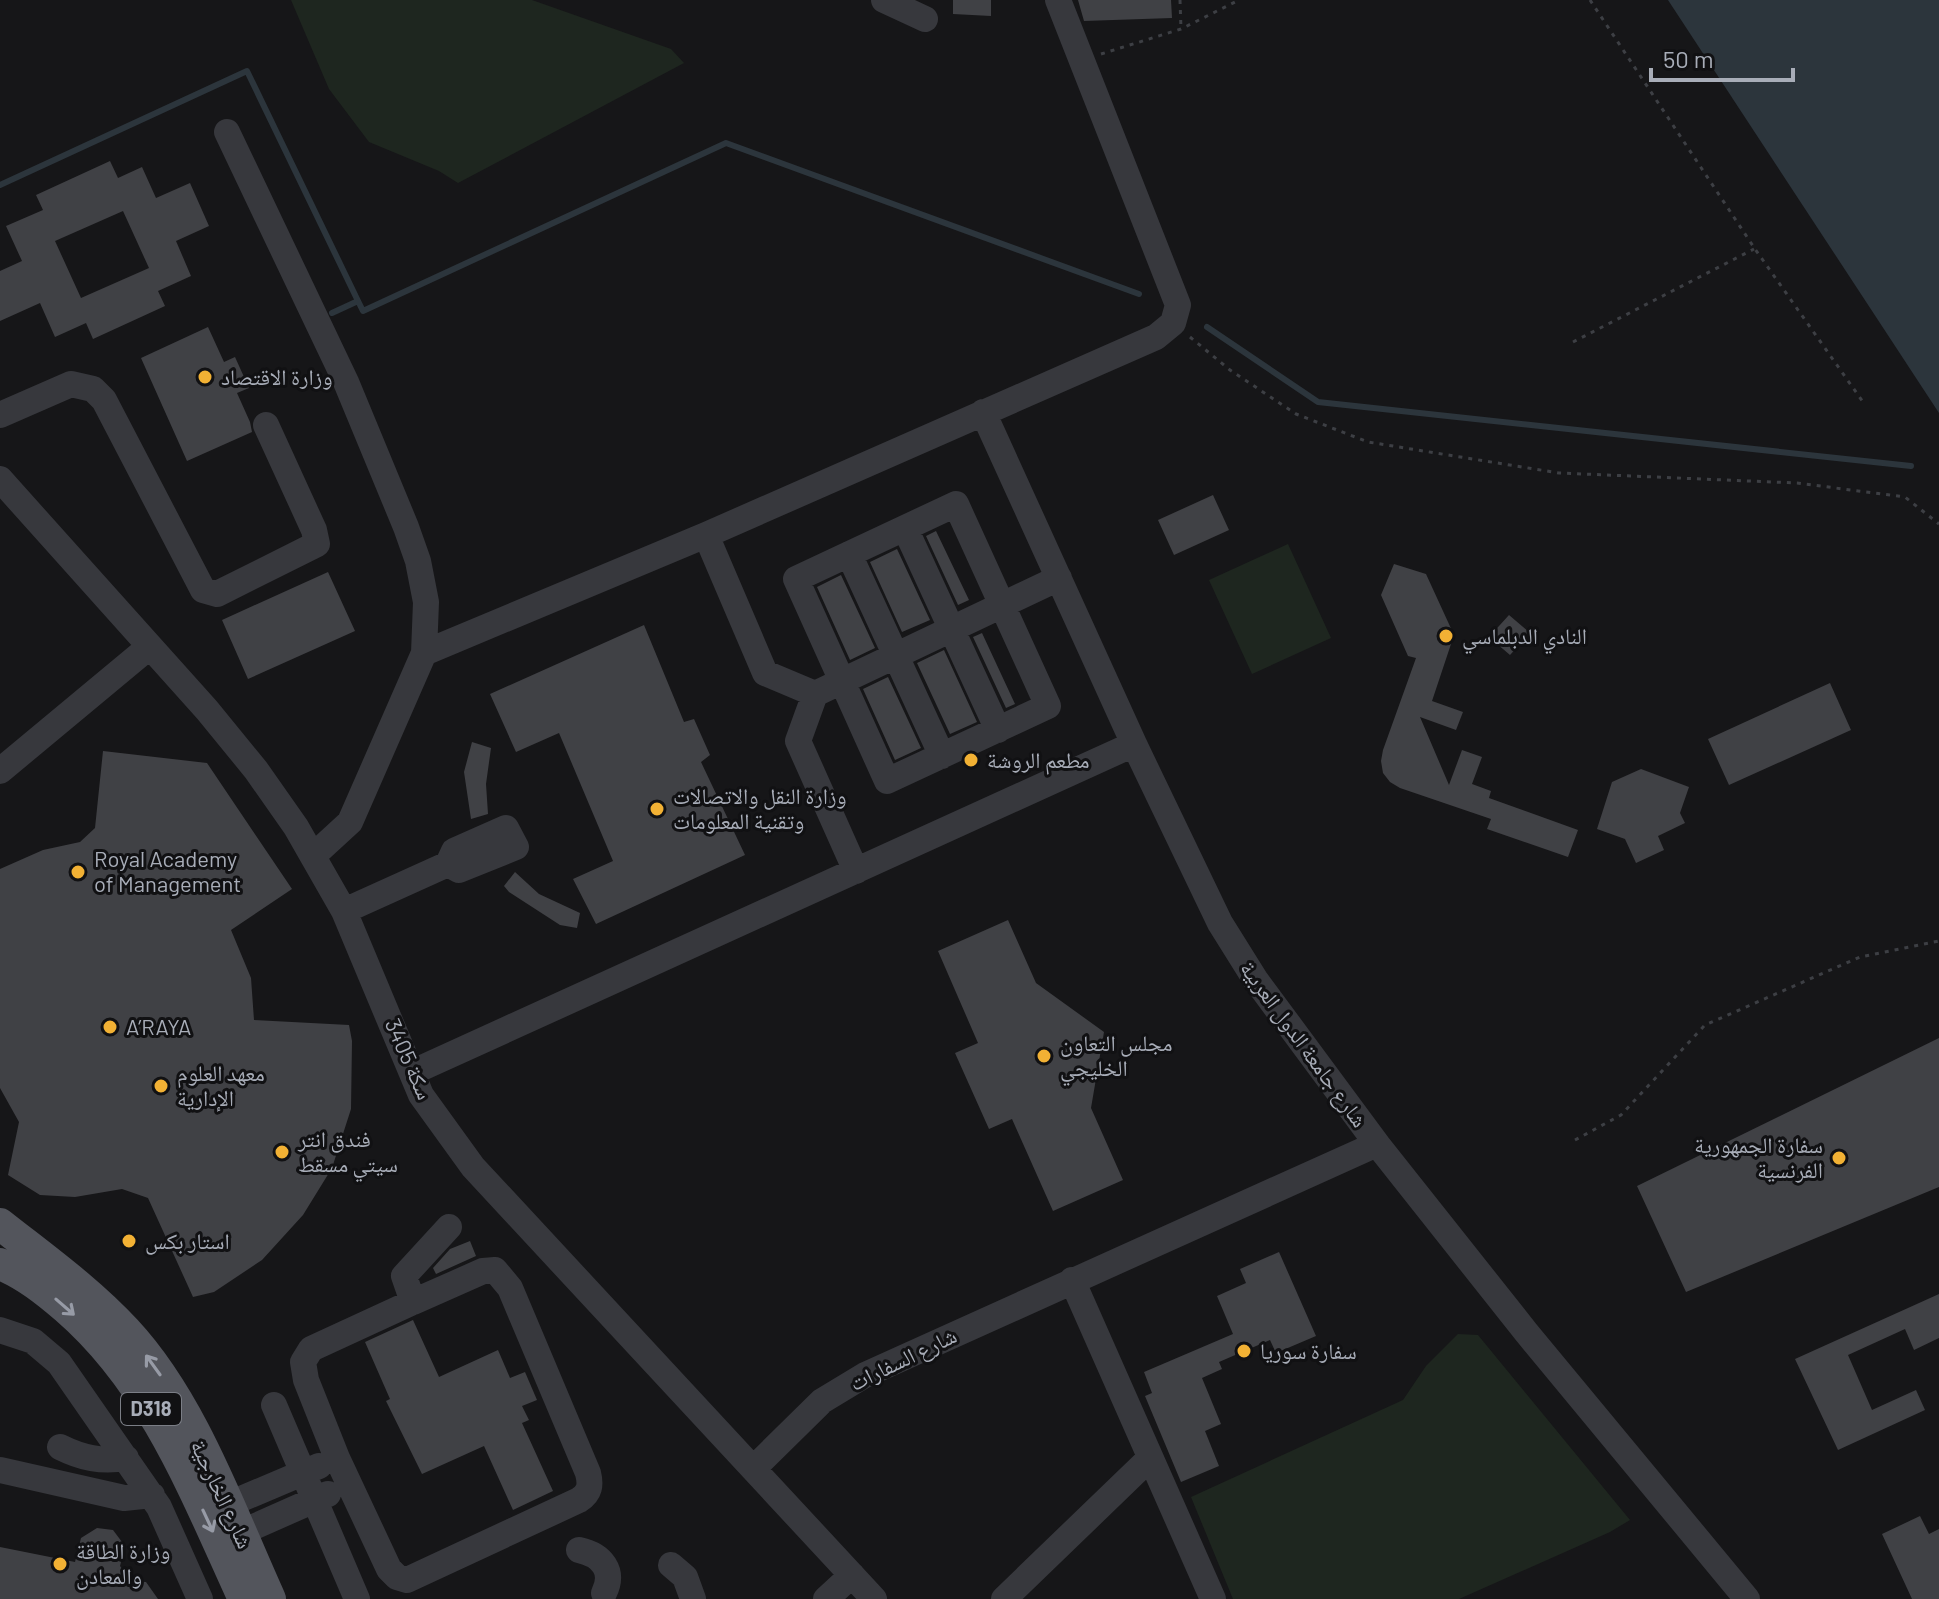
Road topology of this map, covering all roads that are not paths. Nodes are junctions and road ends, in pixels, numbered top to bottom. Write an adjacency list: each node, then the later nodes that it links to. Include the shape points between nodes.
1 (884, 0): 3 (street)
2 (1058, 0): 5 (street, via 1178,305 1173,323 1156,337)
3 (925, 19)
4 (227, 132): 16 (street, via 346,382 406,527 426,602)
5 (983, 412): 10 (street); 12 (street, شارع جامعة الدول العربية)
6 (0, 415): 7 (street, via 71,384 93,389 104,400 203,590 217,594 317,544)
7 (266, 425)
8 (0, 479): 15 (street, سكة 3405)
9 (905, 528): 11 (street); 13 (street, via 956,504); 14 (street)
10 (706, 535): 16 (street); 19 (street, via 765,673)
11 (849, 554): 17 (street); 18 (street, via 796,579)
12 (1059, 578): 13 (street); 21 (street, شارع جامعة الدول العربية)
13 (1002, 605): 14 (street); 20 (street, via 1048,706)
14 (952, 630): 17 (street); 20 (street)
15 (149, 647): 23 (street); 24 (street, سكة 3405, via 256,770)
16 (424, 653): 24 (street, via 350,822)
17 (896, 656): 18 (street); 22 (street)
18 (842, 681): 19 (street); 22 (street, via 887,781)
19 (815, 694): 26 (street, via 798,741)
20 (998, 730): 22 (street)
21 (1134, 744): 26 (street); 29 (street, شارع جامعة الدول العربية, via 1220,923)
22 (942, 756)
23 (0, 771)
24 (313, 856): 27 (street, سكة 3405)
25 (448, 864): 27 (street)
26 (856, 871): 28 (street)
27 (344, 911): 28 (street, سكة 3405)
28 (413, 1072): 41 (street, سكة 3405, via 421,1095 473,1167)
29 (1377, 1144): 33 (street, شارع السفارات); 61 (street, شارع جامعة الدول العربية)
30 (0, 1224): 47 (main road, شارع الخارجية / D318, one-way to 30, via 179,1404 155,1367 97,1301)
31 (449, 1227): 34 (street, via 404,1276)
32 (0, 1264): 53 (main road, شارع الخارجية / D318, one-way to 53, via 47,1291 133,1382 176,1453)
33 (1072, 1280): 40 (street); 41 (street, شارع السفارات, via 865,1375 822,1401)
34 (413, 1302): 39 (street, via 311,1349 303,1362); 44 (street, via 483,1271 495,1270 504,1278 591,1485 579,1500 407,1580 389,1569)
35 (0, 1330): 37 (street, via 22,1336 51,1355)
36 (274, 1405): 43 (street)
37 (109, 1433): 38 (street); 38 (street, via 91,1444 60,1447 99,1460)
38 (126, 1458): 45 (street)
39 (337, 1458): 43 (street); 44 (street)
40 (1150, 1458): 59 (street); 60 (street)
41 (754, 1468): 50 (street, سكة 3405)
42 (0, 1470): 45 (street, via 124,1498)
43 (303, 1472): 46 (street); 47 (street)
44 (349, 1485): 46 (street)
45 (152, 1495): 52 (street)
46 (315, 1500): 47 (street); 55 (street)
47 (233, 1519): 54 (main road, شارع الخارجية / D318)
48 (579, 1550): 51 (street, via 606,1565)
49 (671, 1565): 56 (street, via 685,1577)
50 (852, 1575): 57 (street); 58 (street, سكة 3405)
51 (604, 1593)
52 (200, 1599)
53 (244, 1599)
54 (270, 1599)
55 (357, 1599)
56 (693, 1599)
57 (826, 1599)
58 (874, 1599)
59 (1004, 1599)
60 (1213, 1599)
61 (1747, 1599)

